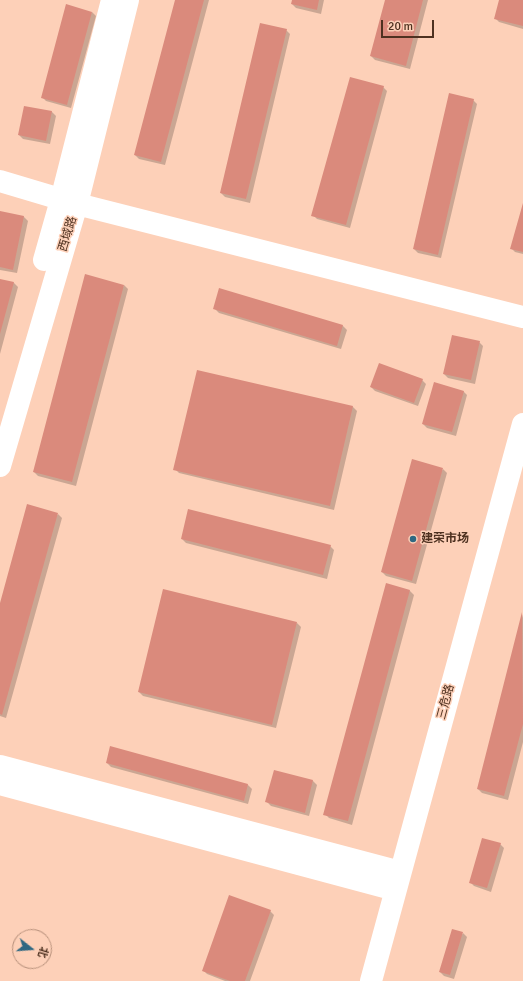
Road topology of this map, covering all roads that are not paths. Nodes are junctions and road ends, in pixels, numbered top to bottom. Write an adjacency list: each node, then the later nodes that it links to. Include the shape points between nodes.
1 (112, 0): 4 (main road, 西域路)
2 (128, 0): 4 (main road, 西域路)
3 (0, 181): 4 (main road)
4 (69, 202): 5 (main road); 6 (main road, 西域路); 8 (main road, 西域路)
5 (523, 317)
6 (0, 419)
7 (523, 424): 11 (main road, 三危路)
8 (0, 466)
9 (0, 766): 11 (main road)
10 (0, 784): 11 (main road)
11 (397, 881): 12 (main road, 三危路)
12 (371, 981)

